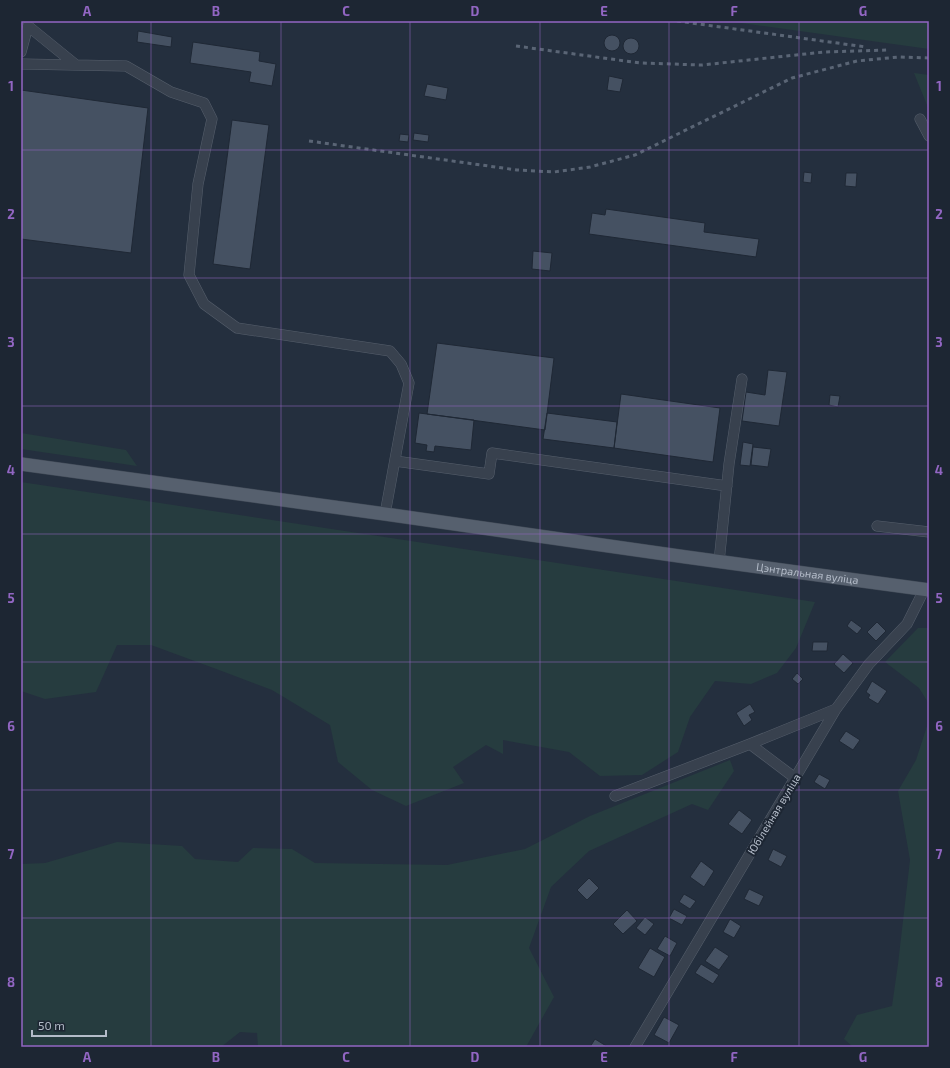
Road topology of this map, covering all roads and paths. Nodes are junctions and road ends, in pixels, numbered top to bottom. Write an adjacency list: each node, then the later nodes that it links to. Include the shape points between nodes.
1 (25, 24): 2 (street); 4 (street)
2 (21, 52)
3 (21, 64): 4 (street)
4 (76, 65): 8 (street, via 126,66 171,92 204,103 212,120 198,184 189,274 204,304 237,328 390,351 401,364 409,383)
5 (920, 119): 6 (street)
6 (929, 136)
7 (742, 379): 10 (street)
8 (395, 461): 10 (street, via 489,474 492,453); 11 (street)
9 (21, 464): 11 (main road, Цэнтральная вуліца)
10 (727, 486): 14 (street)
11 (385, 514): 14 (main road, Цэнтральная вуліца)
12 (877, 526): 13 (street)
13 (929, 532)
14 (719, 562): 15 (main road, Цэнтральная вуліца)
15 (927, 590): 16 (street, Юбілейная вуліца, via 907,624 869,664)
16 (836, 709): 17 (street); 18 (street, Юбілейная вуліца)
17 (750, 744): 18 (street); 19 (street)
18 (795, 778): 20 (street, Юбілейная вуліца)
19 (615, 796)
20 (635, 1047)

